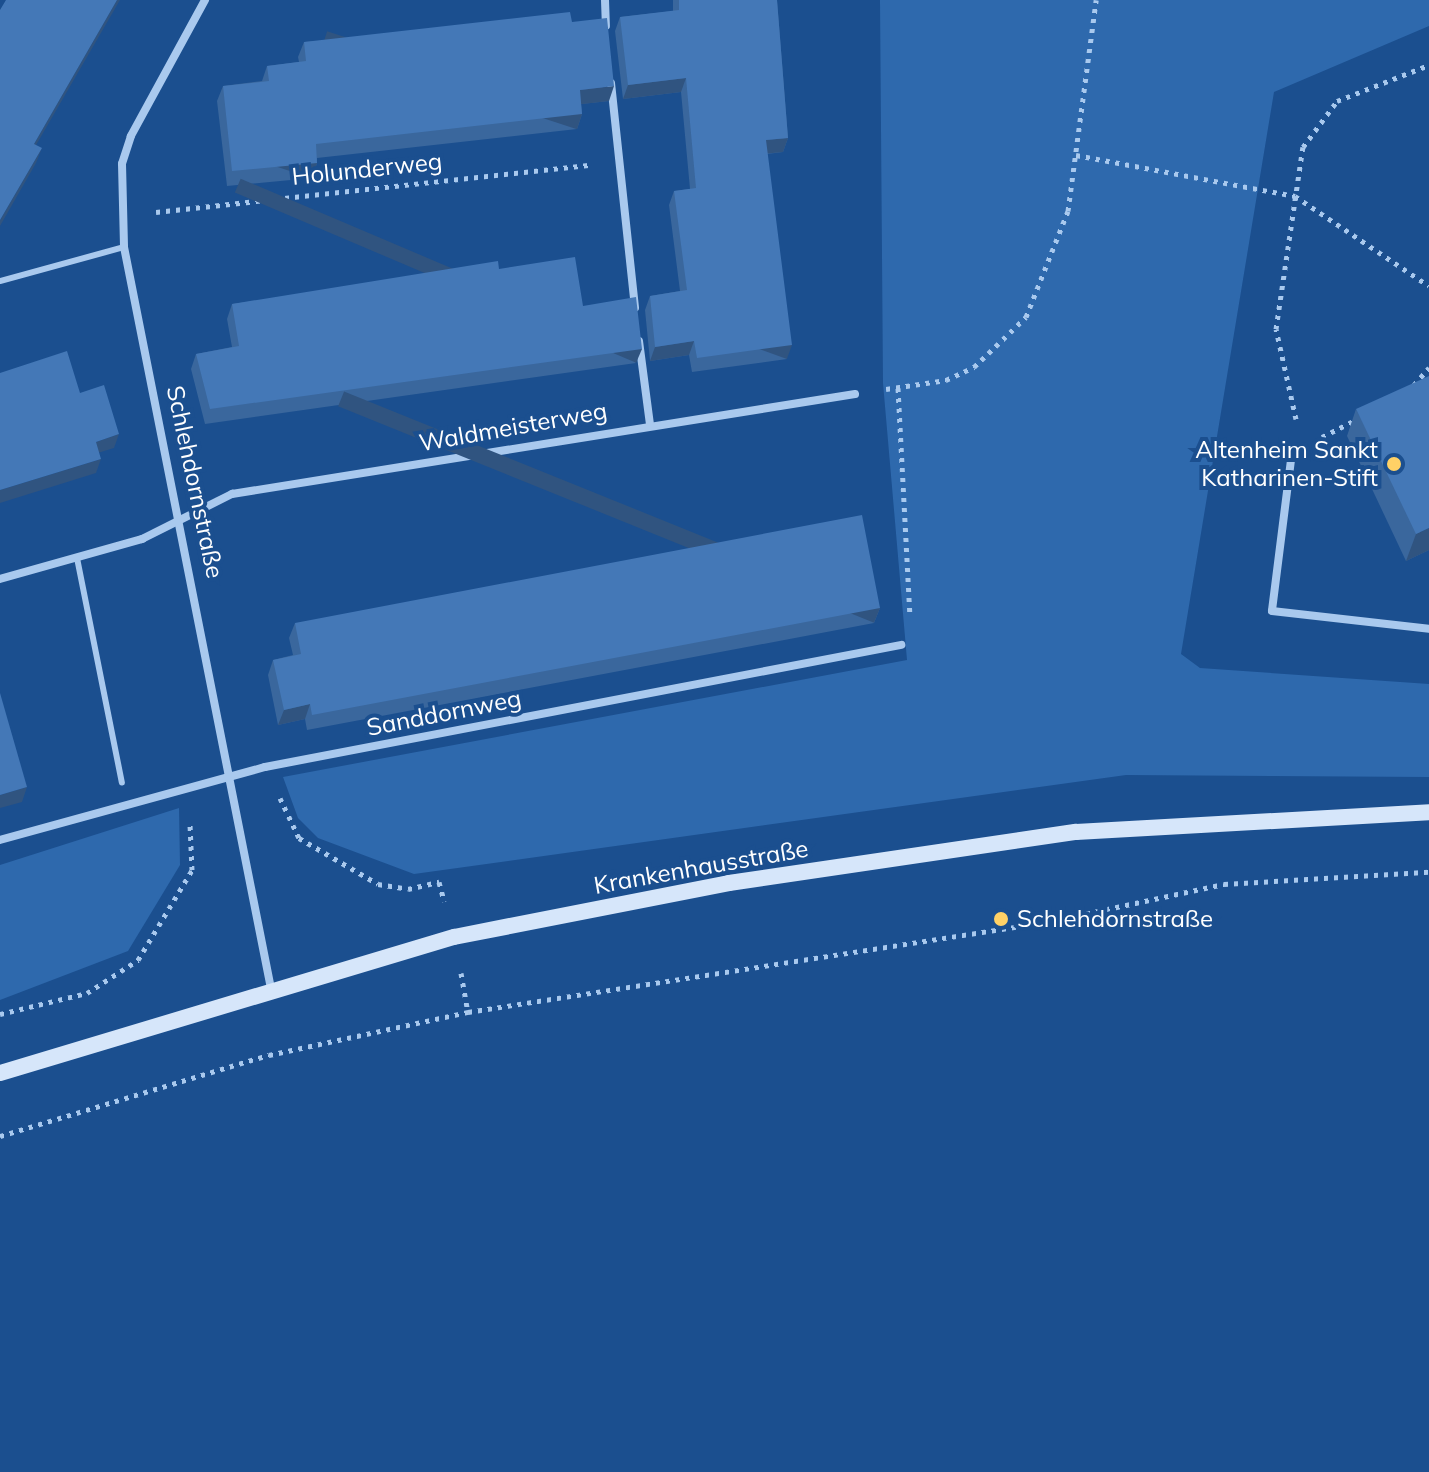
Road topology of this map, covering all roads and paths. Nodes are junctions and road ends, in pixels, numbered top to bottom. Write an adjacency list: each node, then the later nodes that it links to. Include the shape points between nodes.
1 (205, 0): 10 (street, Schlehdornstraße, via 131,136 122,164)
2 (605, 0): 4 (street)
3 (1096, 0): 7 (path)
4 (608, 44)
5 (1429, 65): 9 (path, via 1337,101 1303,147)
6 (610, 74): 8 (street)
7 (1076, 155): 9 (path); 17 (path, via 1052,266 1026,317 974,367)
8 (617, 162): 10 (path, Holunderweg); 14 (street)
9 (1295, 196): 13 (path); 22 (path, via 1276,329 1297,406)
10 (122, 215): 11 (street, Schlehdornstraße)
11 (124, 247): 12 (lane); 23 (street, Schlehdornstraße)
12 (0, 281)
13 (1429, 286)
14 (636, 316)
15 (638, 332): 21 (street)
16 (1429, 368): 18 (path)
17 (898, 388): 19 (path); 27 (path, via 912,637)
18 (1411, 393)
19 (855, 394): 21 (street, Waldmeisterweg)
20 (1372, 413): 22 (path)
21 (650, 424): 23 (street, Waldmeisterweg, via 232,494)
22 (1292, 452): 26 (street, via 1272,611)
23 (184, 521): 24 (street); 29 (street, Schlehdornstraße)
24 (77, 558): 25 (street); 30 (lane)
25 (0, 579)
26 (1429, 629)
27 (901, 645): 28 (street, Sanddornweg)
28 (265, 767): 29 (street, Sanddornweg); 35 (path, via 299,838 378,884 408,889 439,882)
29 (230, 776): 31 (street, Sanddornweg); 36 (street, Schlehdornstraße)
30 (122, 783)
31 (188, 787): 33 (street, Sanddornweg); 38 (path, via 192,870 138,960 87,993)
32 (1429, 812): 35 (street, Krankenhausstraße, via 1076,832 729,883)
33 (0, 840)
34 (1429, 872): 37 (path, via 1224,884 1047,922)
35 (454, 937): 36 (street, Krankenhausstraße); 37 (path)
36 (271, 989): 39 (street, Krankenhausstraße)
37 (468, 1012): 40 (path, via 269,1055)
38 (0, 1014)
39 (0, 1073)
40 (0, 1136)

